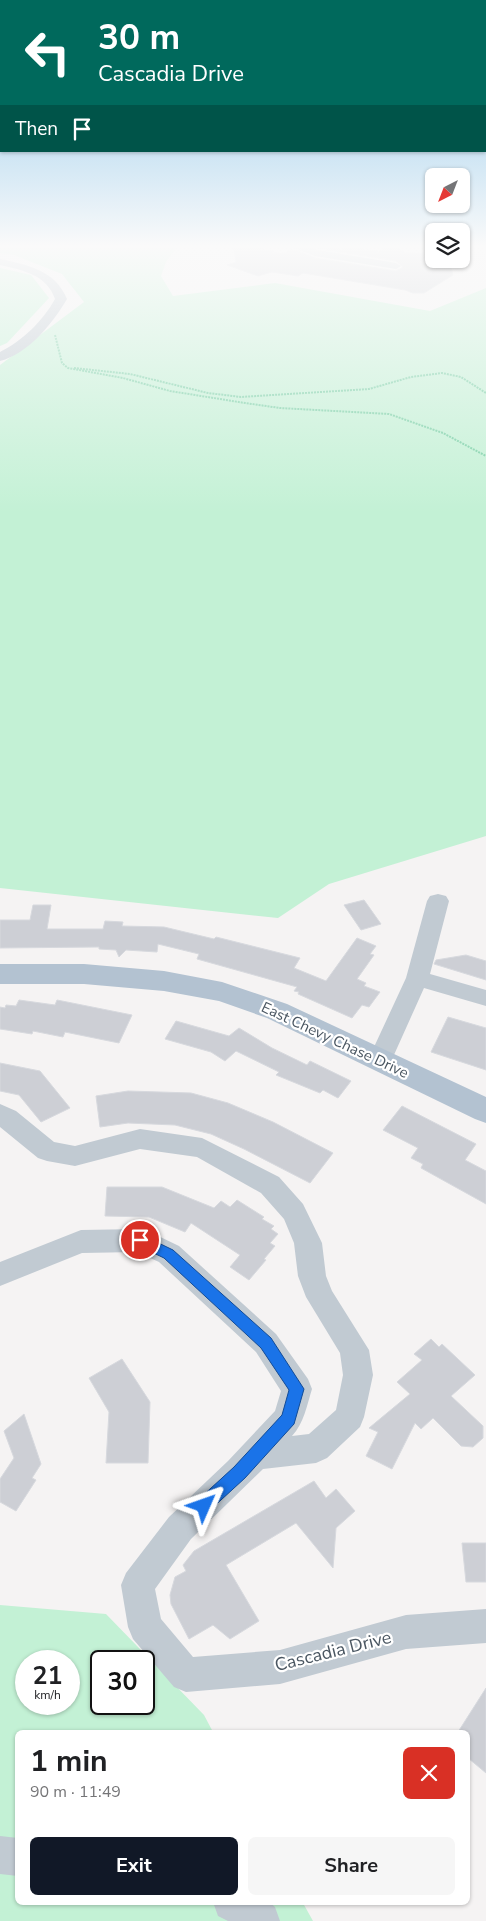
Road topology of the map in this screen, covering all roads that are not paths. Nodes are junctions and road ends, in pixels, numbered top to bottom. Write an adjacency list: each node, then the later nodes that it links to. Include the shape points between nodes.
1 (31, 334): 2 (street)
2 (0, 357)
3 (438, 901): 5 (street)
4 (0, 974): 7 (main road, East Chevy Chase Drive, via 84,974 164,981 222,992 277,1011)
5 (417, 978): 6 (street); 7 (street)
6 (486, 998)
7 (380, 1060): 8 (main road, East Chevy Chase Drive)
8 (486, 1111)
9 (0, 1114): 11 (street, via 47,1151 75,1156 140,1139 202,1148 270,1185 294,1212 308,1242 312,1276 320,1297 354,1350 358,1375 349,1417 316,1448)
10 (0, 1274): 11 (street, Cascadia Drive, via 81,1242 140,1240 168,1254 266,1343 297,1389 288,1419)
11 (255, 1455): 12 (street, Cascadia Drive, via 180,1528 138,1585 144,1627 186,1675 280,1667 406,1632)
12 (486, 1626)
13 (0, 1855): 14 (street)
14 (15, 1857)
15 (238, 1905): 16 (street)
16 (260, 1921)

